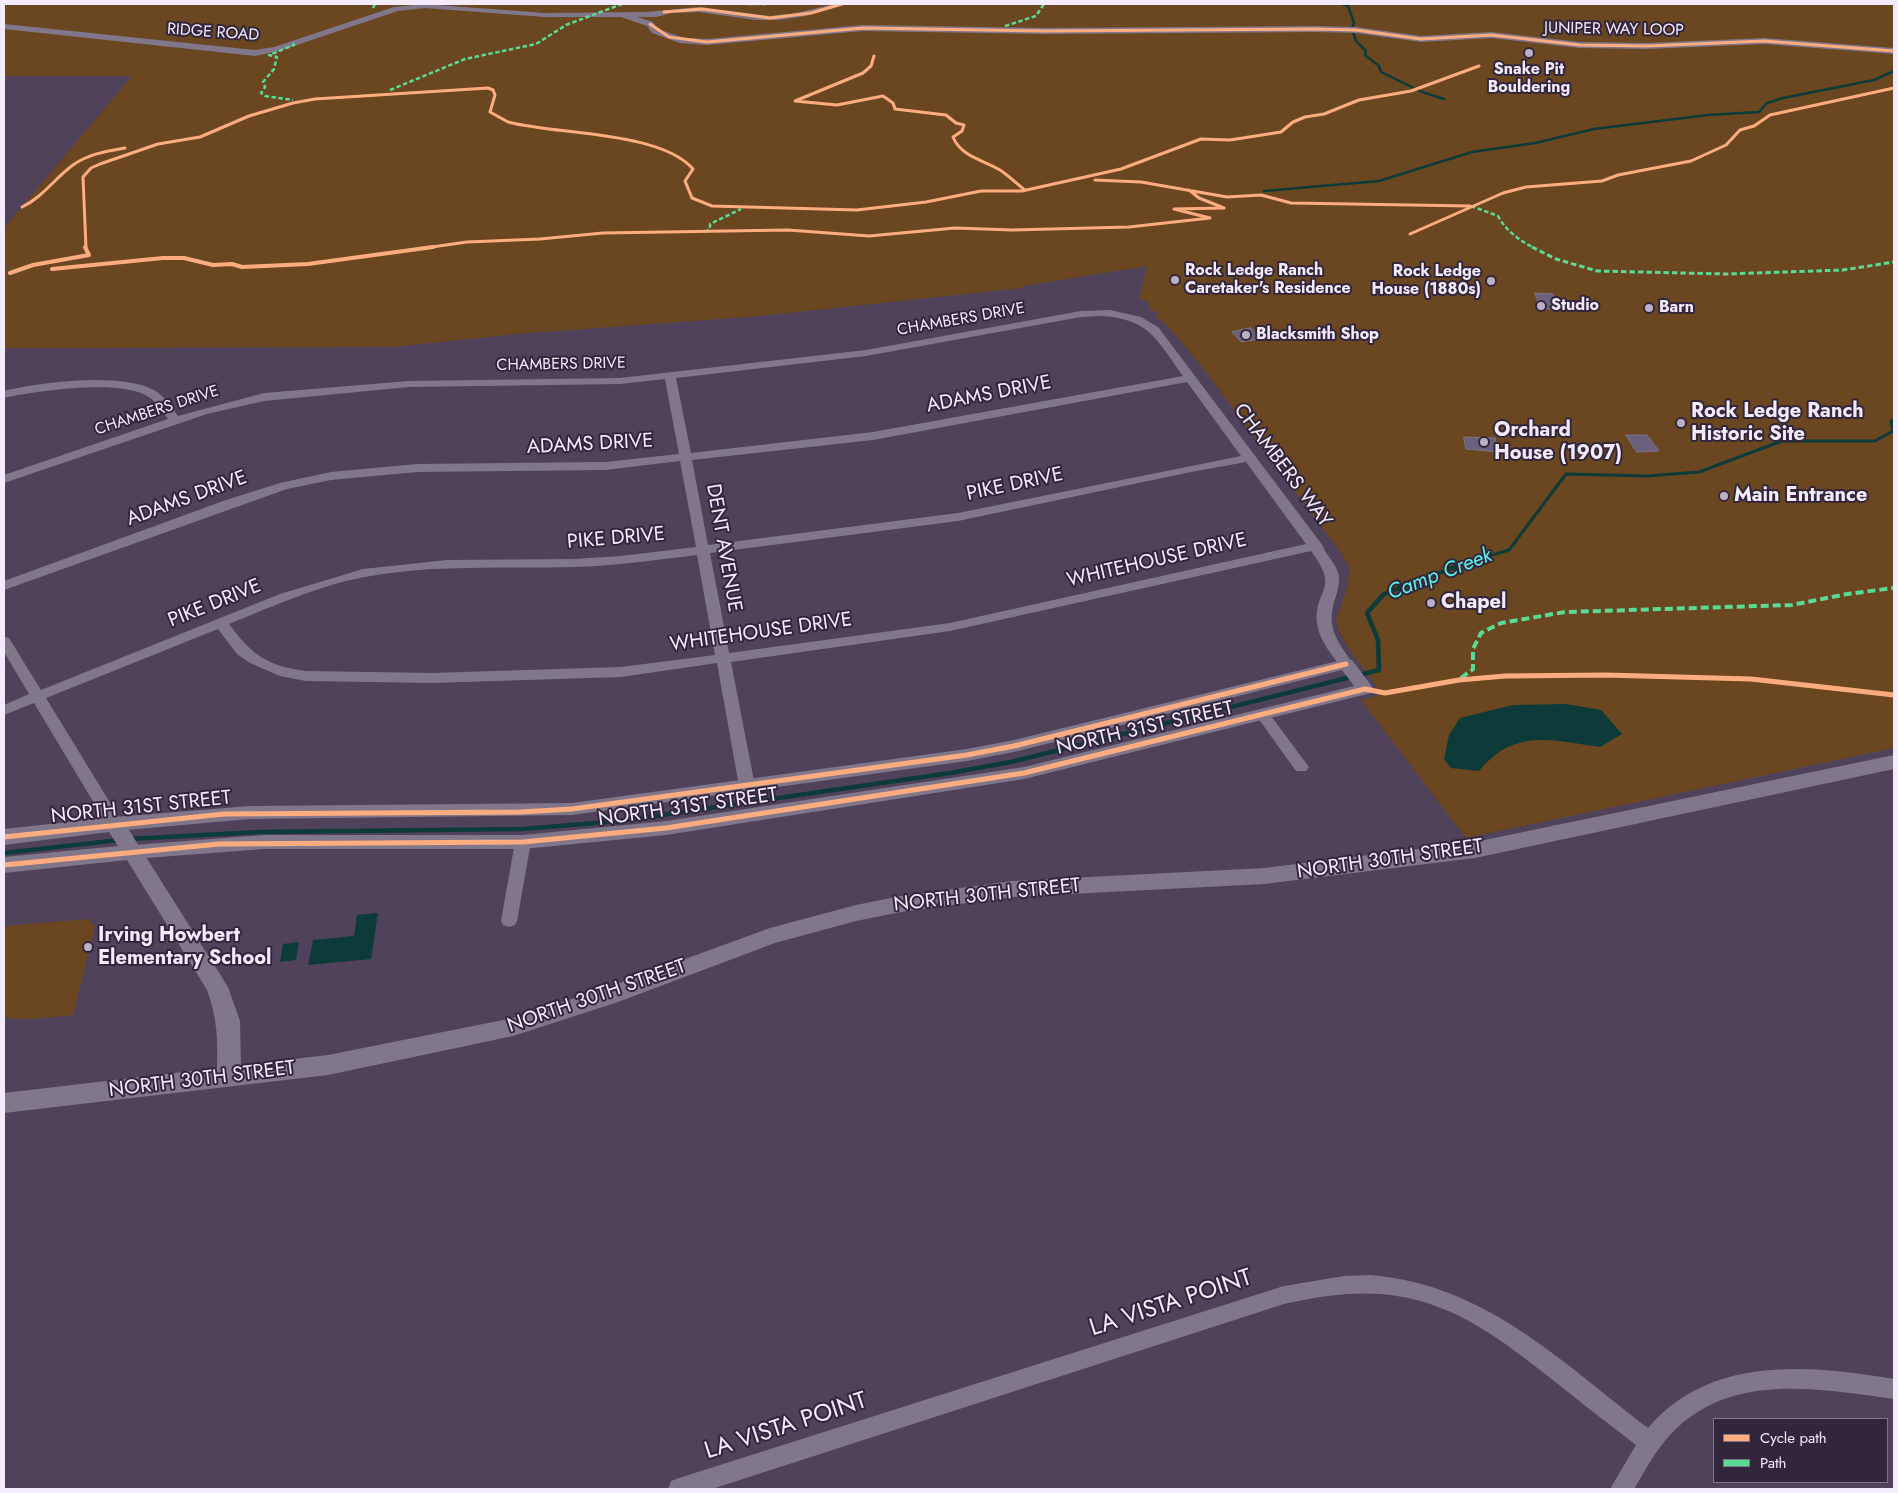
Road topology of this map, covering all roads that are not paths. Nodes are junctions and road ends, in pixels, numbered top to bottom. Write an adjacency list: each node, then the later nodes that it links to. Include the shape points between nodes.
1 (842, 4): 2 (street, via 811,13 770,18 702,9)
2 (664, 12): 3 (street, RIDGE ROAD); 4 (street, via 655,16)
3 (624, 15): 4 (street, RIDGE ROAD); 5 (street, RIDGE ROAD, via 516,14 406,7 276,50 255,53)
4 (650, 24): 6 (street, JUNIPER WAY LOOP, via 655,31 683,41 708,42 863,28 1045,32 1316,29 1356,30 1421,39 1491,35 1580,45 1647,46 1764,41)
5 (4, 28)
6 (1894, 51)
7 (1131, 312): 8 (street, CHAMBERS DRIVE, via 1081,314 866,353); 9 (street, CHAMBERS WAY, via 1154,329)
8 (670, 376): 11 (street, CHAMBERS DRIVE, via 603,383 432,383 364,387 245,400); 12 (street, DENT AVENUE)
9 (1191, 378): 12 (street, ADAMS DRIVE, via 893,433); 13 (street, CHAMBERS WAY)
10 (4, 394): 11 (street, via 66,385 133,388 151,393)
11 (175, 420): 14 (street, CHAMBERS DRIVE)
12 (687, 457): 16 (street, DENT AVENUE); 17 (street, ADAMS DRIVE, via 605,466 417,468 324,477 231,503)
13 (1250, 458): 15 (street, CHAMBERS WAY); 16 (street, PIKE DRIVE, via 932,522)
14 (4, 479)
15 (1316, 546): 20 (street, WHITEHOUSE DRIVE, via 950,627); 21 (street, CHAMBERS WAY, via 1334,575 1325,628)
16 (704, 551): 18 (street, PIKE DRIVE, via 598,562 447,564 383,570 322,584); 20 (street, DENT AVENUE)
17 (4, 586)
18 (221, 623): 20 (street, WHITEHOUSE DRIVE, via 242,651 255,660 285,673 306,676 554,676 621,672); 22 (street, PIKE DRIVE)
19 (4, 641): 22 (street)
20 (722, 658): 27 (street, DENT AVENUE)
21 (1346, 664): 24 (street, NORTH 31ST STREET, via 1365,689); 27 (street, NORTH 31ST STREET, via 1014,746)
22 (38, 697): 23 (street, PIKE DRIVE); 28 (street)
23 (4, 710)
24 (1263, 715): 26 (street); 30 (street, NORTH 31ST STREET, via 1089,758 981,780 666,828)
25 (1894, 762): 34 (main road, NORTH 30TH STREET, via 1475,850 1264,876 1012,889 901,904 770,936 610,996 513,1027 328,1065)
26 (1301, 767)
27 (747, 786): 28 (street, NORTH 31ST STREET, via 572,809 521,812 252,812)
28 (115, 824): 29 (main road, NORTH 31ST STREET); 31 (main road)
29 (4, 837)
30 (523, 842): 31 (street, NORTH 31ST STREET, via 264,842); 33 (street)
31 (133, 852): 32 (main road, NORTH 31ST STREET); 34 (main road, via 226,1005 231,1031)
32 (4, 866)
33 (509, 921)
34 (228, 1078): 35 (main road, NORTH 30TH STREET)
35 (4, 1103)
36 (1894, 1389): 37 (street, via 1801,1376 1754,1380 1692,1404 1670,1420)
37 (1650, 1442): 38 (street, LA VISTA POINT, via 1503,1329 1477,1313 1444,1298 1414,1290 1350,1283 1284,1295); 39 (street)
38 (679, 1489)
39 (1621, 1489)

